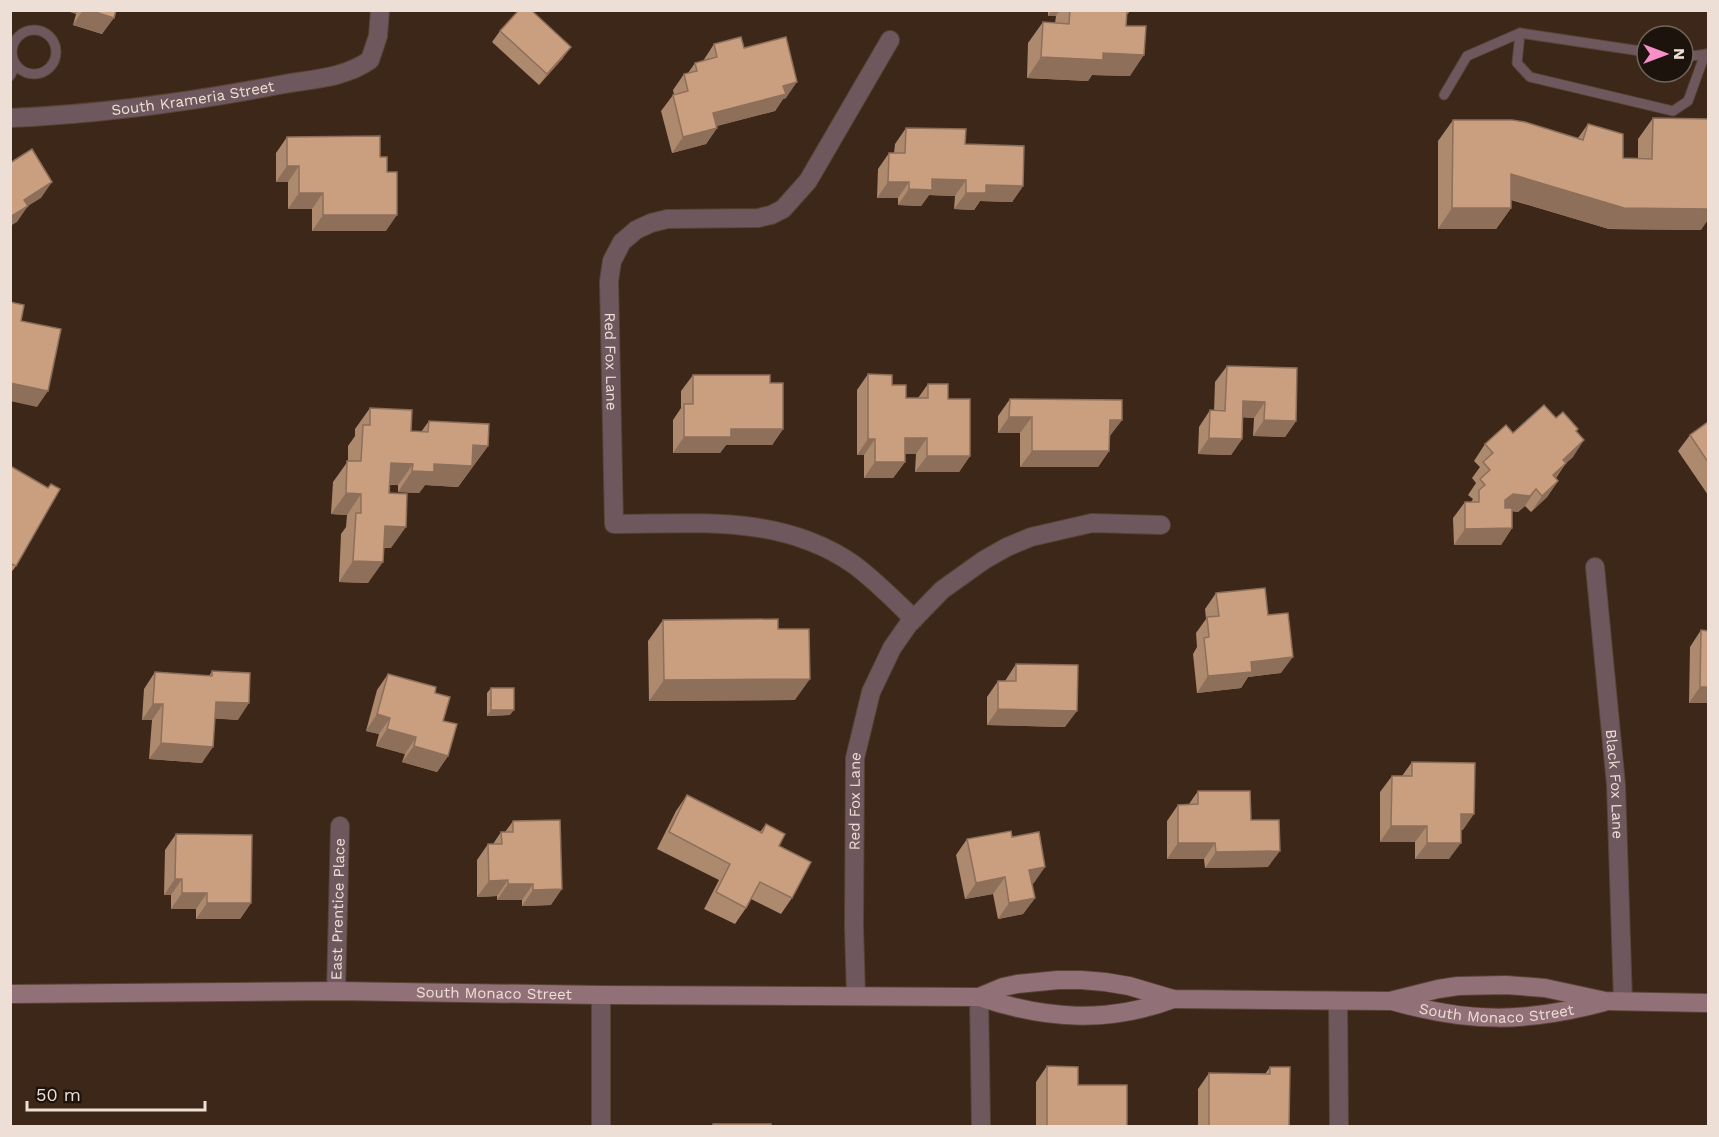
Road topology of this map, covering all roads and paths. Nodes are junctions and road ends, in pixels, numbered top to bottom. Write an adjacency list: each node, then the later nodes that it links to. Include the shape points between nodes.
1 (380, 10): 10 (street, South Krameria Street, via 378,36 370,60 349,72 193,100 103,112)
2 (1520, 33): 5 (lane); 6 (lane, via 1517,63 1530,77 1672,111 1688,101); 9 (lane, via 1467,56)
3 (12, 40): 7 (lane); 7 (lane, via 24,32 38,30 51,37 56,51 52,64 41,73 28,73)
4 (890, 40): 13 (street, Red Fox Lane, via 808,181 783,209 758,218 667,219 636,230 622,242 612,261 609,281 614,524 736,524 785,532 853,564)
5 (1635, 50)
6 (1707, 54)
7 (16, 65): 8 (lane)
8 (10, 76)
9 (1444, 95)
10 (10, 118)
11 (1161, 525): 13 (street, Red Fox Lane, via 1092,523 1030,537 984,560 942,590)
12 (1595, 567): 23 (street, Black Fox Lane, via 1616,785)
13 (914, 619): 18 (street, Red Fox Lane, via 892,648 871,692 855,758)
14 (340, 826): 15 (street, East Prentice Place)
15 (336, 991): 16 (street, South Monaco Street); 17 (street, South Monaco Street)
16 (10, 994)
17 (601, 995): 18 (street, South Monaco Street); 25 (street)
18 (856, 996): 19 (street, South Monaco Street)
19 (980, 997): 20 (street, South Monaco Street, via 1026,1011 1069,1016 1137,1011); 20 (street, South Monaco Street, via 1017,984 1081,980 1129,986); 26 (street)
20 (1173, 999): 21 (street, South Monaco Street)
21 (1338, 1000): 22 (street, South Monaco Street); 27 (street)
22 (1390, 1000): 23 (street, South Monaco Street, via 1448,987 1506,985); 23 (street, South Monaco Street, via 1459,1016 1495,1018 1563,1012)
23 (1614, 1001): 24 (street, South Monaco Street)
24 (1708, 1003)
25 (600, 1126)
26 (981, 1126)
27 (1339, 1126)

